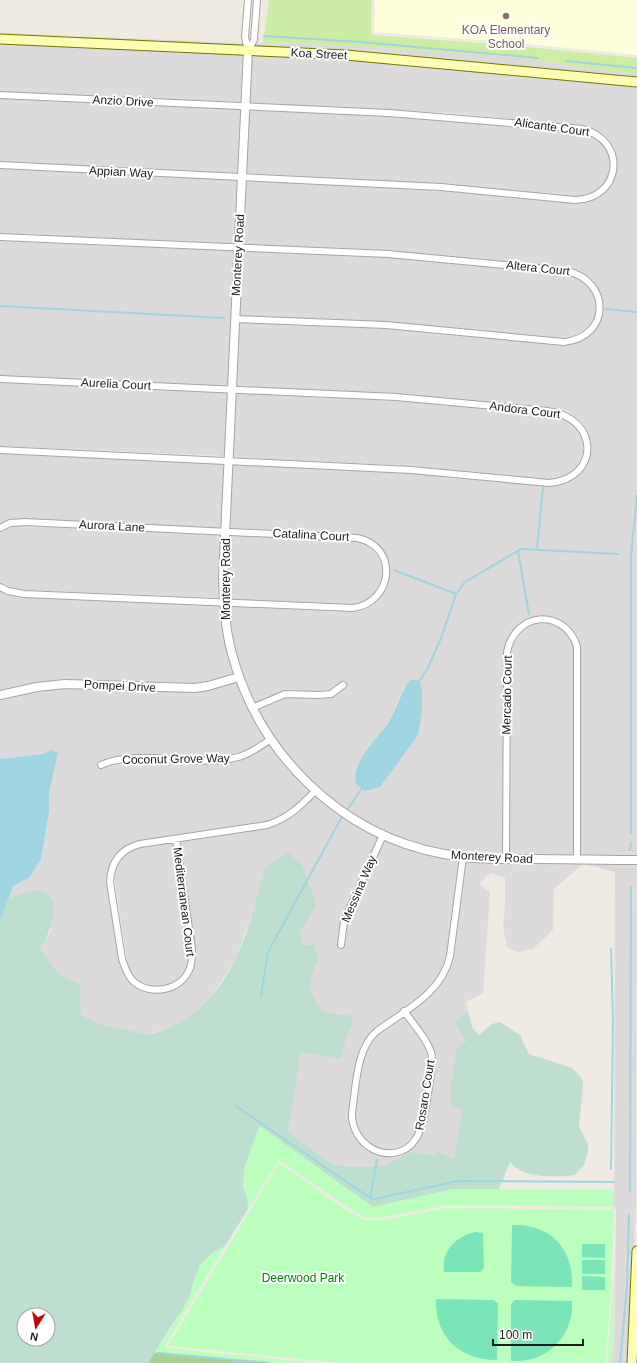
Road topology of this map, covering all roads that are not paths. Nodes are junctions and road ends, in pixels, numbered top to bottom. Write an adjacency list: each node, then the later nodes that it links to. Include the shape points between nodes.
1 (248, 0): 4 (street, via 245,37)
2 (257, 0): 4 (street, via 254,40)
3 (0, 39): 4 (main road, Koa Street)
4 (248, 50): 5 (main road, Koa Street, via 354,56); 7 (street, Monterey Road)
5 (637, 82)
6 (0, 95): 7 (street, Anzio Drive)
7 (246, 106): 9 (street, Monterey Road); 9 (street, Alicante Court, via 452,117 582,129 602,138 610,148 614,164 612,176 604,189 582,200 441,187)
8 (0, 166): 9 (street, Appian Way)
9 (242, 177): 11 (street, Monterey Road)
10 (0, 237): 11 (street)
11 (239, 248): 12 (street, Monterey Road); 12 (street, Altera Court, via 388,254 567,270 591,283 599,299 600,310 596,322 588,333 564,342 386,325)
12 (235, 318): 14 (street, Monterey Road)
13 (0, 379): 14 (street, Aurelia Court)
14 (233, 390): 16 (street, Monterey Road); 16 (street, Andora Court, via 396,397 556,412 566,414 580,425 587,449 584,463 576,474 565,480 548,483 411,470)
15 (0, 450): 16 (street)
16 (229, 460): 18 (street, Monterey Road)
17 (0, 528): 18 (street, Aurora Lane, via 10,523 25,522)
18 (226, 531): 20 (street, Monterey Road); 20 (street, Catalina Court, via 361,539 379,551 386,572 384,586 378,596 372,602 358,608)
19 (0, 587): 20 (street, via 24,594)
20 (224, 602): 21 (street, Monterey Road, via 231,650)
21 (239, 677): 23 (street, Pompei Drive, via 195,688 57,684); 24 (street, Monterey Road)
22 (343, 685): 24 (street, via 330,694 285,694)
23 (0, 695)
24 (252, 708): 25 (street, Monterey Road)
25 (270, 740): 26 (street, Coconut Grove Way, via 239,757 212,760 111,760); 27 (street, Monterey Road)
26 (101, 765)
27 (315, 791): 28 (street, Monterey Road, via 349,816); 29 (street, Mediterranean Court, via 298,810 281,821)
28 (383, 835): 30 (street, Monterey Road, via 428,851); 34 (street, Messina Way, via 344,921)
29 (176, 839): 29 (street, Mediterranean Court, via 140,844 124,850 115,860 111,876 125,969 134,981 151,990 176,985 187,973 192,959)
30 (462, 857): 31 (street, Monterey Road); 35 (street, Rosaro Court, via 447,967 435,988)
31 (506, 858): 32 (street, Monterey Road); 32 (street, Mercado Court, via 507,652 510,641 518,630 530,621 544,619 564,626 577,646)
32 (577, 859): 33 (street, Monterey Road)
33 (637, 860)
34 (341, 945)
35 (404, 1011): 35 (street, Rosaro Court, via 373,1034 366,1043 361,1056 352,1113 354,1128 360,1139 371,1149 384,1153 399,1152 412,1144 420,1132 432,1066 428,1044)
36 (637, 1251): 37 (main road)
37 (632, 1363)

